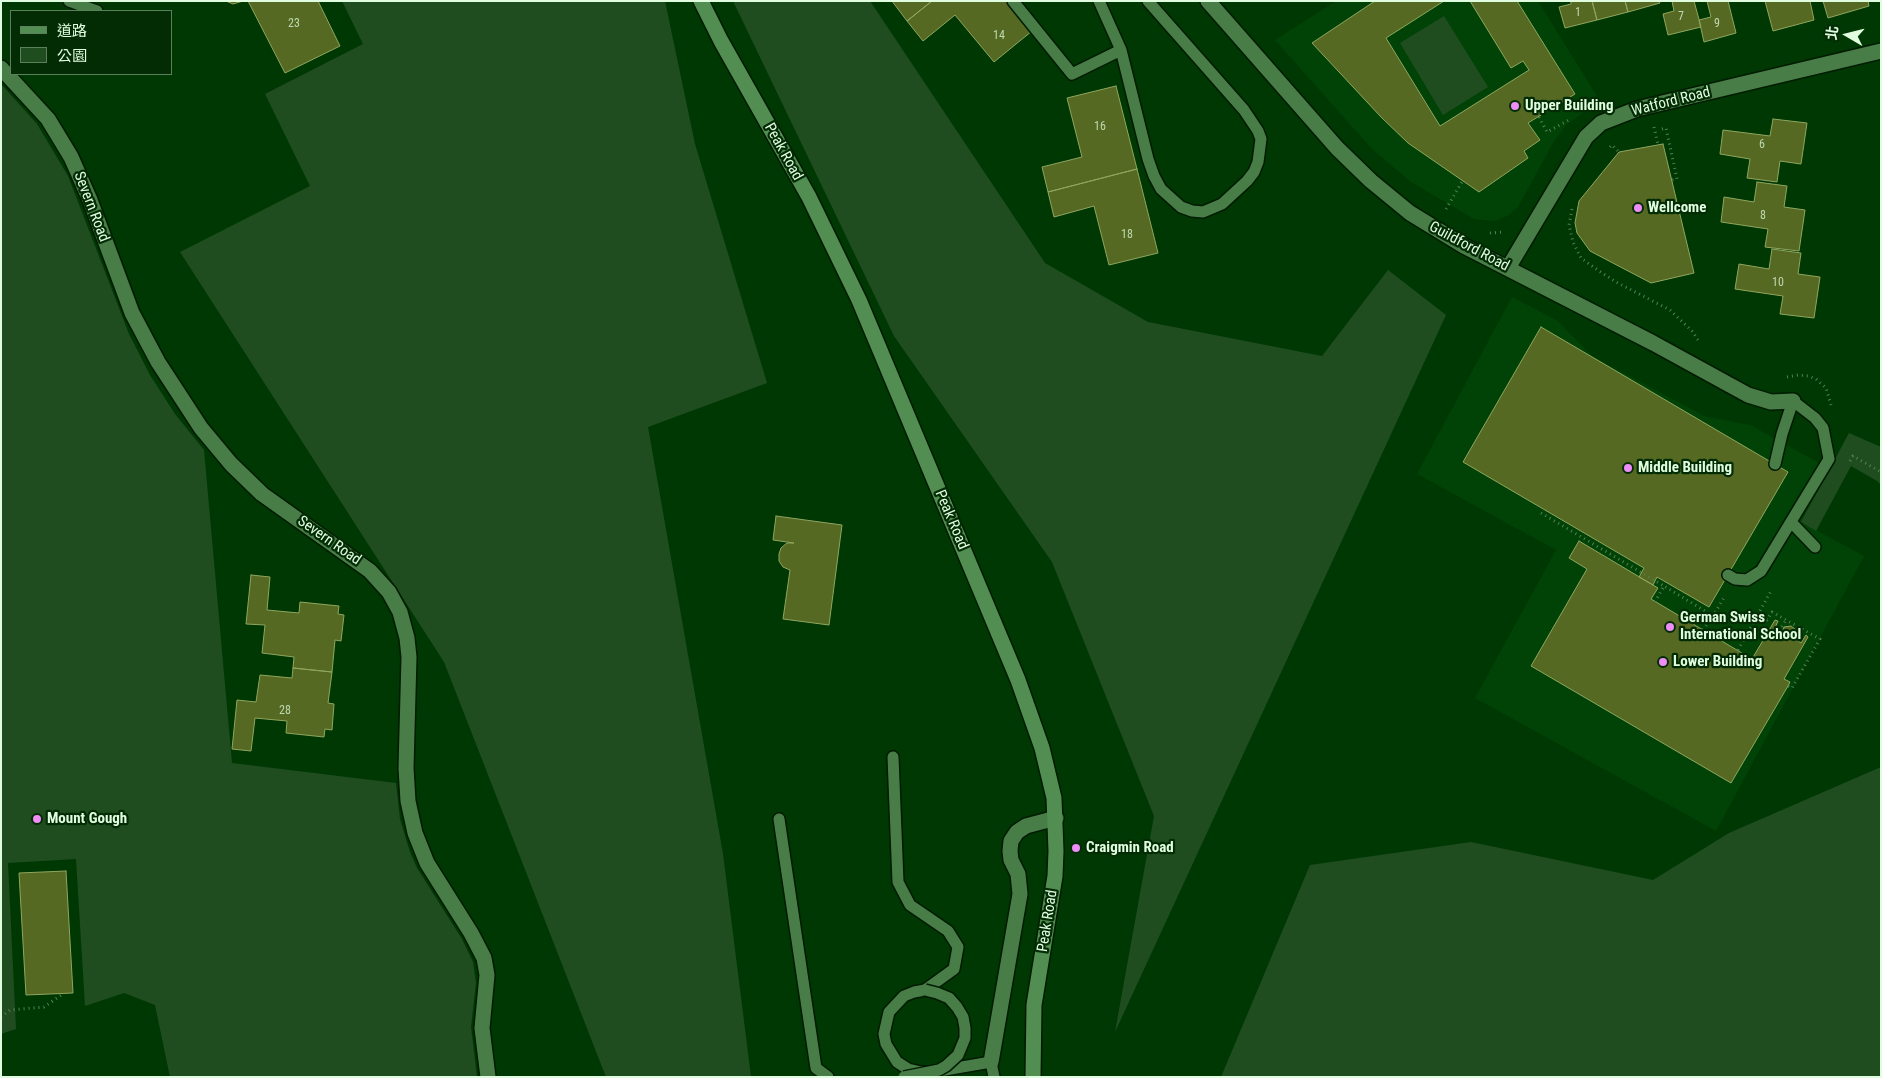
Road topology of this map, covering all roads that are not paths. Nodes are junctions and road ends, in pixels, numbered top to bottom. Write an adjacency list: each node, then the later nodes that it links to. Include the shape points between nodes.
1 (69, 1): 7 (lane)
2 (701, 1): 18 (main road, Peak Road, via 808,197 859,300 1032,716 1049,774)
3 (1013, 1): 8 (lane, via 1072,74)
4 (1099, 1): 8 (lane)
5 (1148, 1): 8 (lane, via 1244,110 1261,139 1254,172 1222,204 1203,212 1192,211 1181,207 1161,189 1148,159)
6 (1208, 1): 11 (street, Guildford Road, via 1337,148 1371,181 1410,213)
7 (94, 10)
8 (1121, 50)
9 (1881, 50): 11 (street, Watford Road, via 1637,109 1601,123 1586,137)
10 (1, 68): 22 (street, Severn Road, via 48,119 71,157 132,313 158,362 201,428 230,464 262,494 370,572 389,592 400,612 409,657 408,801 415,833 427,863 484,958 487,975 482,1028)
11 (1508, 268): 12 (street, Guildford Road, via 1748,395 1771,402)
12 (1793, 401): 13 (lane); 14 (lane, via 1816,418 1823,428 1830,459)
13 (1775, 464)
14 (1791, 522): 15 (lane); 16 (lane, via 1761,571 1747,580)
15 (1815, 547)
16 (1728, 575)
17 (893, 757): 20 (lane, via 898,882 910,905 948,932 958,947 954,969)
18 (1056, 818): 21 (street, via 1026,826 1010,841 1011,860 1018,874 1020,894); 25 (main road, Peak Road, via 1055,876 1034,1005)
19 (779, 819): 23 (lane, via 816,1068)
20 (925, 990): 21 (lane, via 904,996 888,1012 884,1034 888,1049 897,1062 921,1072); 24 (lane, bridge, via 949,998 958,1007 963,1017 965,1038 958,1055 946,1066)
21 (992, 1070)
22 (488, 1077)
23 (828, 1077)
24 (904, 1077)
25 (1033, 1077)

